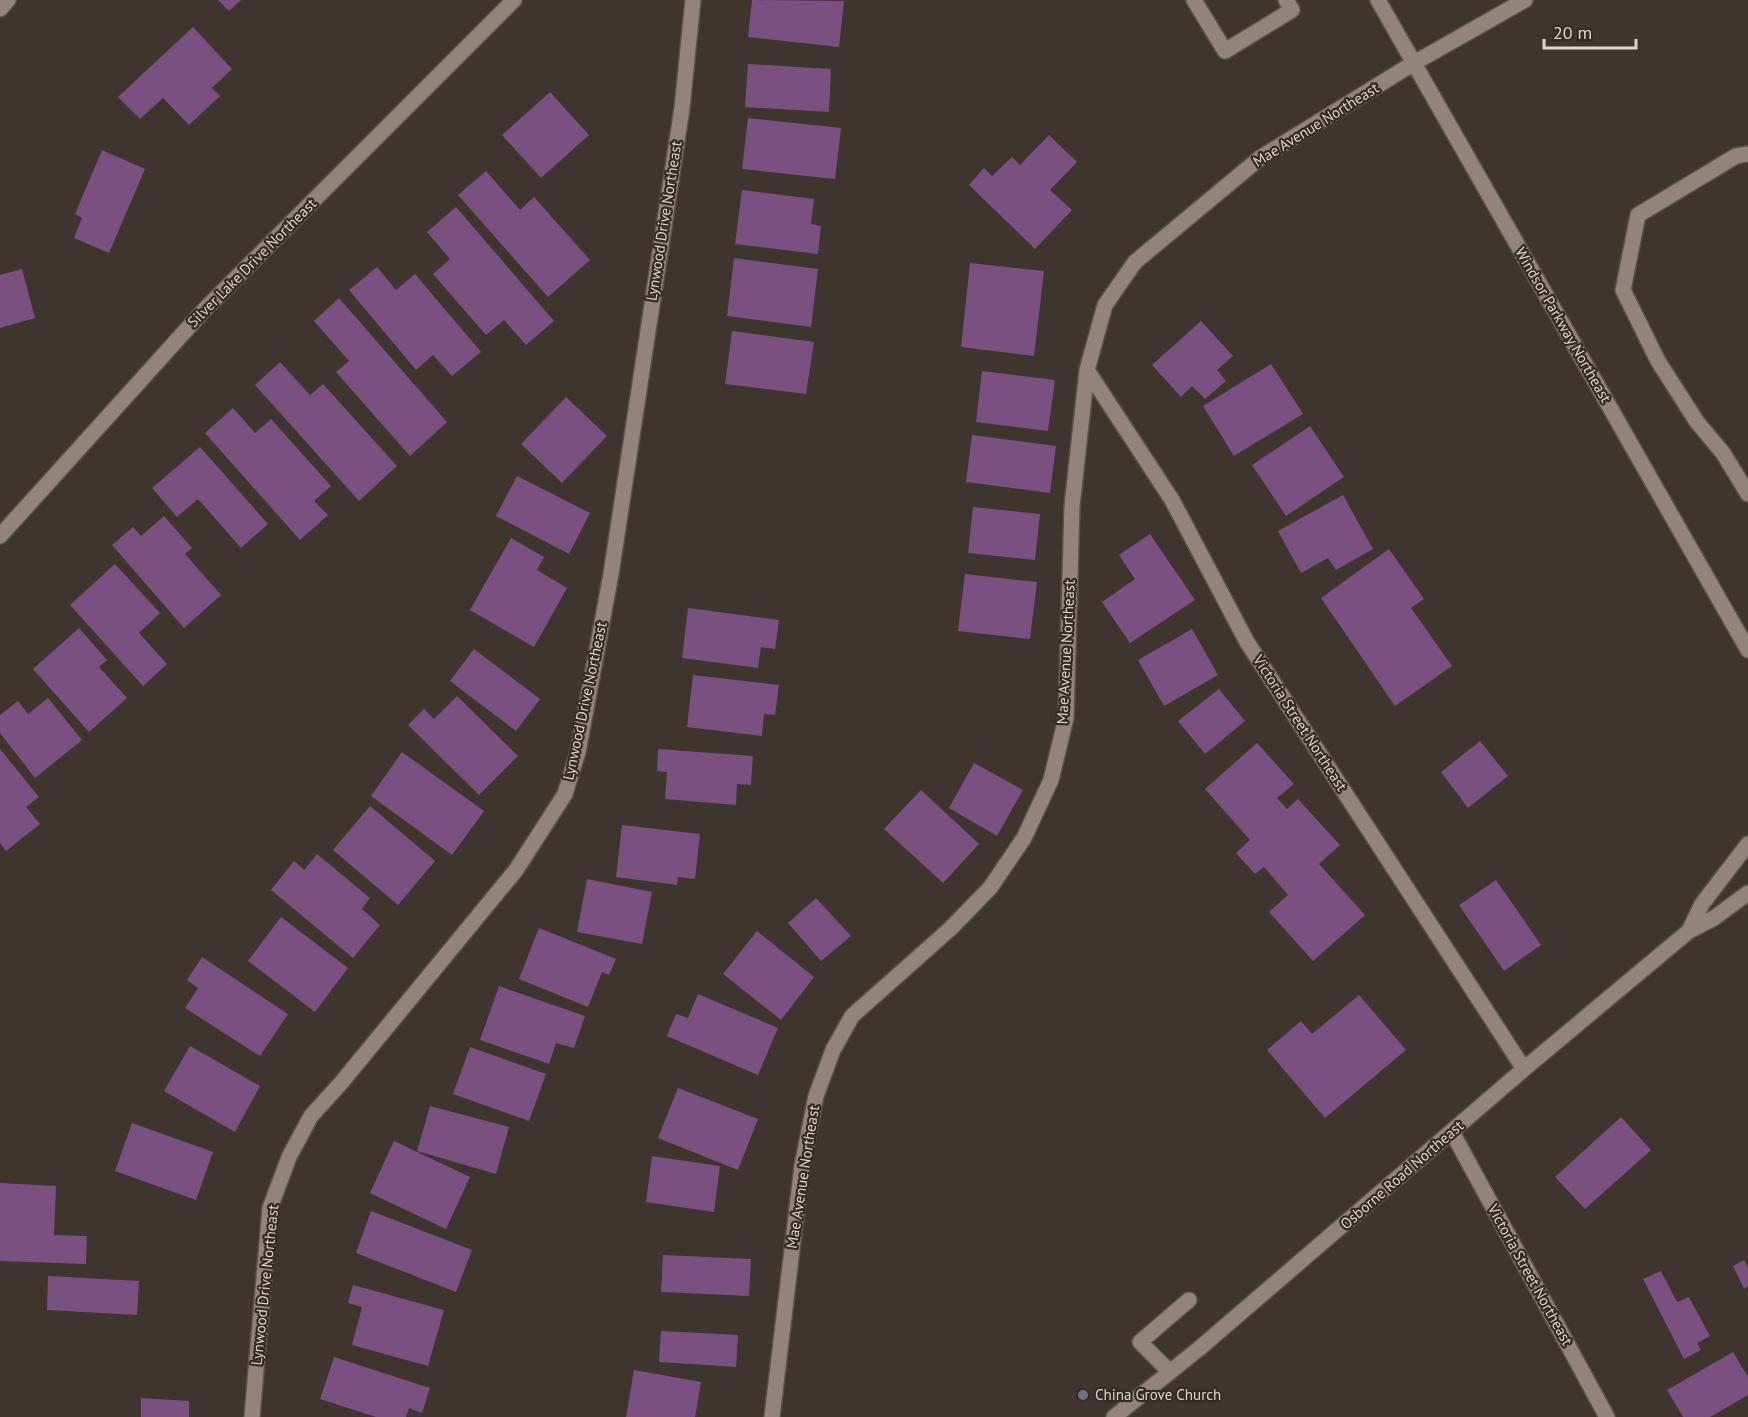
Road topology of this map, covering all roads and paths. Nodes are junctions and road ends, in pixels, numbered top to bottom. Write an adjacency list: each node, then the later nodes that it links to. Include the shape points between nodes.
1 (8, 0): 8 (street)
2 (514, 0): 13 (street, Silver Lake Drive Northeast, via 206,308)
3 (693, 0): 23 (street, Lynwood Drive Northeast, via 682,108 611,573 578,752 565,794 516,870 311,1116 289,1157 270,1208)
4 (1194, 0): 5 (street, via 1225,51 1292,10)
5 (1286, 0)
6 (1378, 0): 9 (street, Windsor Parkway Northeast)
7 (1525, 0): 9 (street, Mae Avenue Northeast)
8 (0, 9)
9 (1414, 63): 11 (street, Mae Avenue Northeast, via 1260,158 1135,262 1105,304); 14 (street, Windsor Parkway Northeast)
10 (1748, 154): 12 (street, via 1736,156 1638,215 1623,290 1658,361)
11 (1087, 370): 18 (street, Victoria Street Northeast, via 1172,500 1247,642); 24 (street, Mae Avenue Northeast, via 1072,506 1066,718 1051,780 1024,838 990,888 852,1016 834,1050 816,1096 802,1166)
12 (1748, 494)
13 (0, 536)
14 (1748, 650)
15 (1748, 844): 17 (street, Osborne Road Northeast, via 1701,904)
16 (1748, 893): 17 (street, Osborne Road Northeast)
17 (1689, 931): 18 (street, Osborne Road Northeast)
18 (1524, 1069): 19 (street, Osborne Road Northeast)
19 (1452, 1132): 21 (street, Osborne Road Northeast); 25 (street, Victoria Street Northeast)
20 (1189, 1300): 21 (street, via 1140,1342)
21 (1170, 1372): 22 (street, Osborne Road Northeast)
22 (1121, 1415)
23 (252, 1417)
24 (772, 1417)
25 (1607, 1417)

